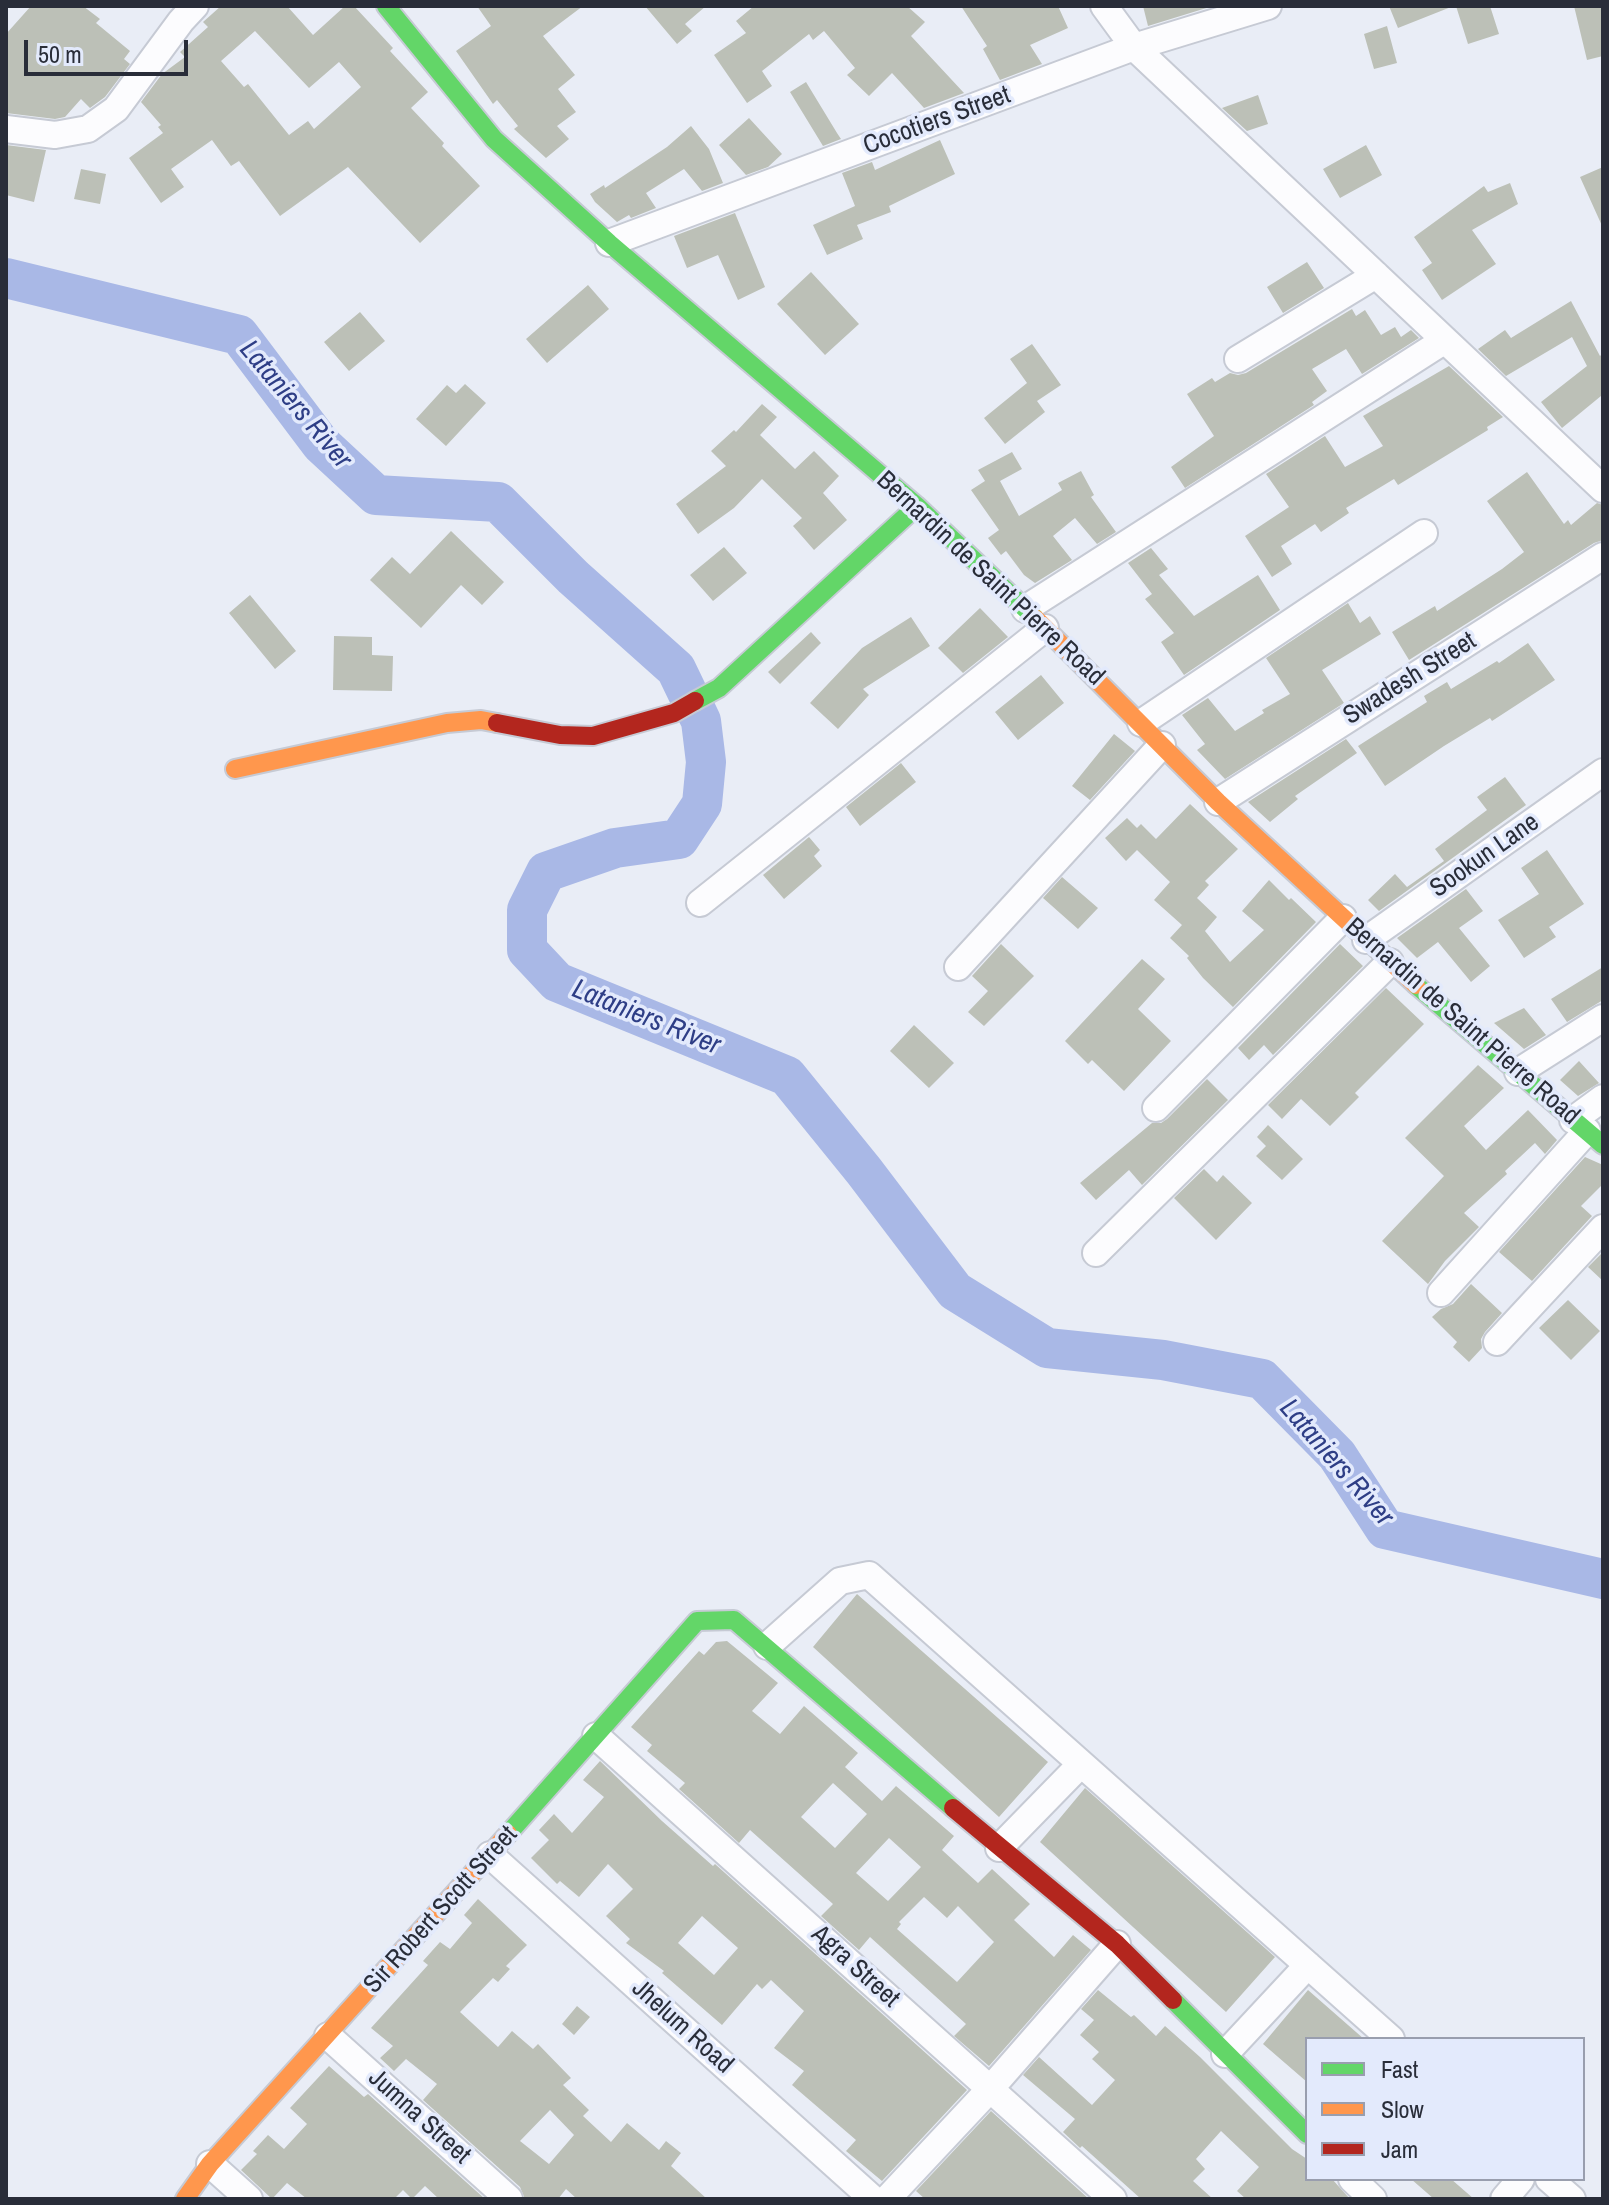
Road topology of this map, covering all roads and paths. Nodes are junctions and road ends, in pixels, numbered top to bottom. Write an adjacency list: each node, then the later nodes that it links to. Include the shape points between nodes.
1 (195, 6): 6 (street, via 116,109 88,129 55,135)
2 (386, 6): 7 (street, Bernardin de Saint Pierre Road, via 494,139)
3 (1104, 6): 5 (street)
4 (1268, 6): 5 (street, Cocotiers Street)
5 (1134, 47): 7 (street, Cocotiers Street); 8 (street)
6 (6, 129)
7 (609, 243): 12 (street, Bernardin de Saint Pierre Road)
8 (1376, 275): 9 (street); 10 (street)
9 (1445, 340): 11 (street); 15 (street)
10 (1238, 359)
11 (1603, 489)
12 (917, 506): 15 (street, Bernardin de Saint Pierre Road); 19 (street, via 719,688 674,713 593,736 481,720 447,723)
13 (1424, 533): 17 (street)
14 (1603, 556): 21 (street, Swadesh Street)
15 (1025, 609): 16 (street, Bernardin de Saint Pierre Road)
16 (1045, 628): 17 (street, Bernardin de Saint Pierre Road); 22 (street)
17 (1141, 723): 18 (street, Bernardin de Saint Pierre Road)
18 (1162, 745): 21 (street, Bernardin de Saint Pierre Road); 26 (street)
19 (235, 769)
20 (1603, 772): 24 (street, Sookun Lane)
21 (1218, 802): 23 (street, Bernardin de Saint Pierre Road)
22 (700, 903)
23 (1343, 918): 24 (street, Bernardin de Saint Pierre Road); 30 (street)
24 (1366, 940): 25 (street, Bernardin de Saint Pierre Road)
25 (1390, 962): 28 (street, Bernardin de Saint Pierre Road); 33 (street)
26 (958, 967)
27 (1603, 1018): 28 (street)
28 (1518, 1072): 31 (street, Bernardin de Saint Pierre Road)
29 (1603, 1098): 31 (street)
30 (1156, 1108)
31 (1588, 1132): 34 (street)
32 (1603, 1228): 35 (street)
33 (1096, 1253)
34 (1441, 1293)
35 (1497, 1342)
36 (767, 1646): 37 (street, Sir Robert Scott Street, via 734,1620 697,1621); 38 (street, via 840,1581 869,1575); 39 (street)
37 (596, 1736): 40 (street, Sir Robert Scott Street); 46 (street, Agra Street)
38 (1081, 1764): 39 (street); 42 (street)
39 (999, 1848): 41 (street)
40 (490, 1855): 43 (street, Sir Robert Scott Street); 55 (street, Jhelum Road)
41 (1117, 1944): 45 (street); 46 (street)
42 (1308, 1965): 44 (street); 45 (street)
43 (328, 2036): 48 (street, Sir Robert Scott Street); 54 (street, Jumna Street)
44 (1389, 2037)
45 (1225, 2054): 47 (street)
46 (991, 2088): 56 (street); 57 (street, Agra Street)
47 (1305, 2132)
48 (210, 2164): 52 (street, Sir Robert Scott Street); 53 (street)
49 (1354, 2181): 58 (street)
50 (1519, 2181): 59 (street)
51 (1551, 2181): 60 (street)
52 (185, 2199)
53 (249, 2199)
54 (509, 2199)
55 (873, 2199)
56 (887, 2199)
57 (1113, 2199)
58 (1373, 2199)
59 (1504, 2199)
60 (1572, 2199)

